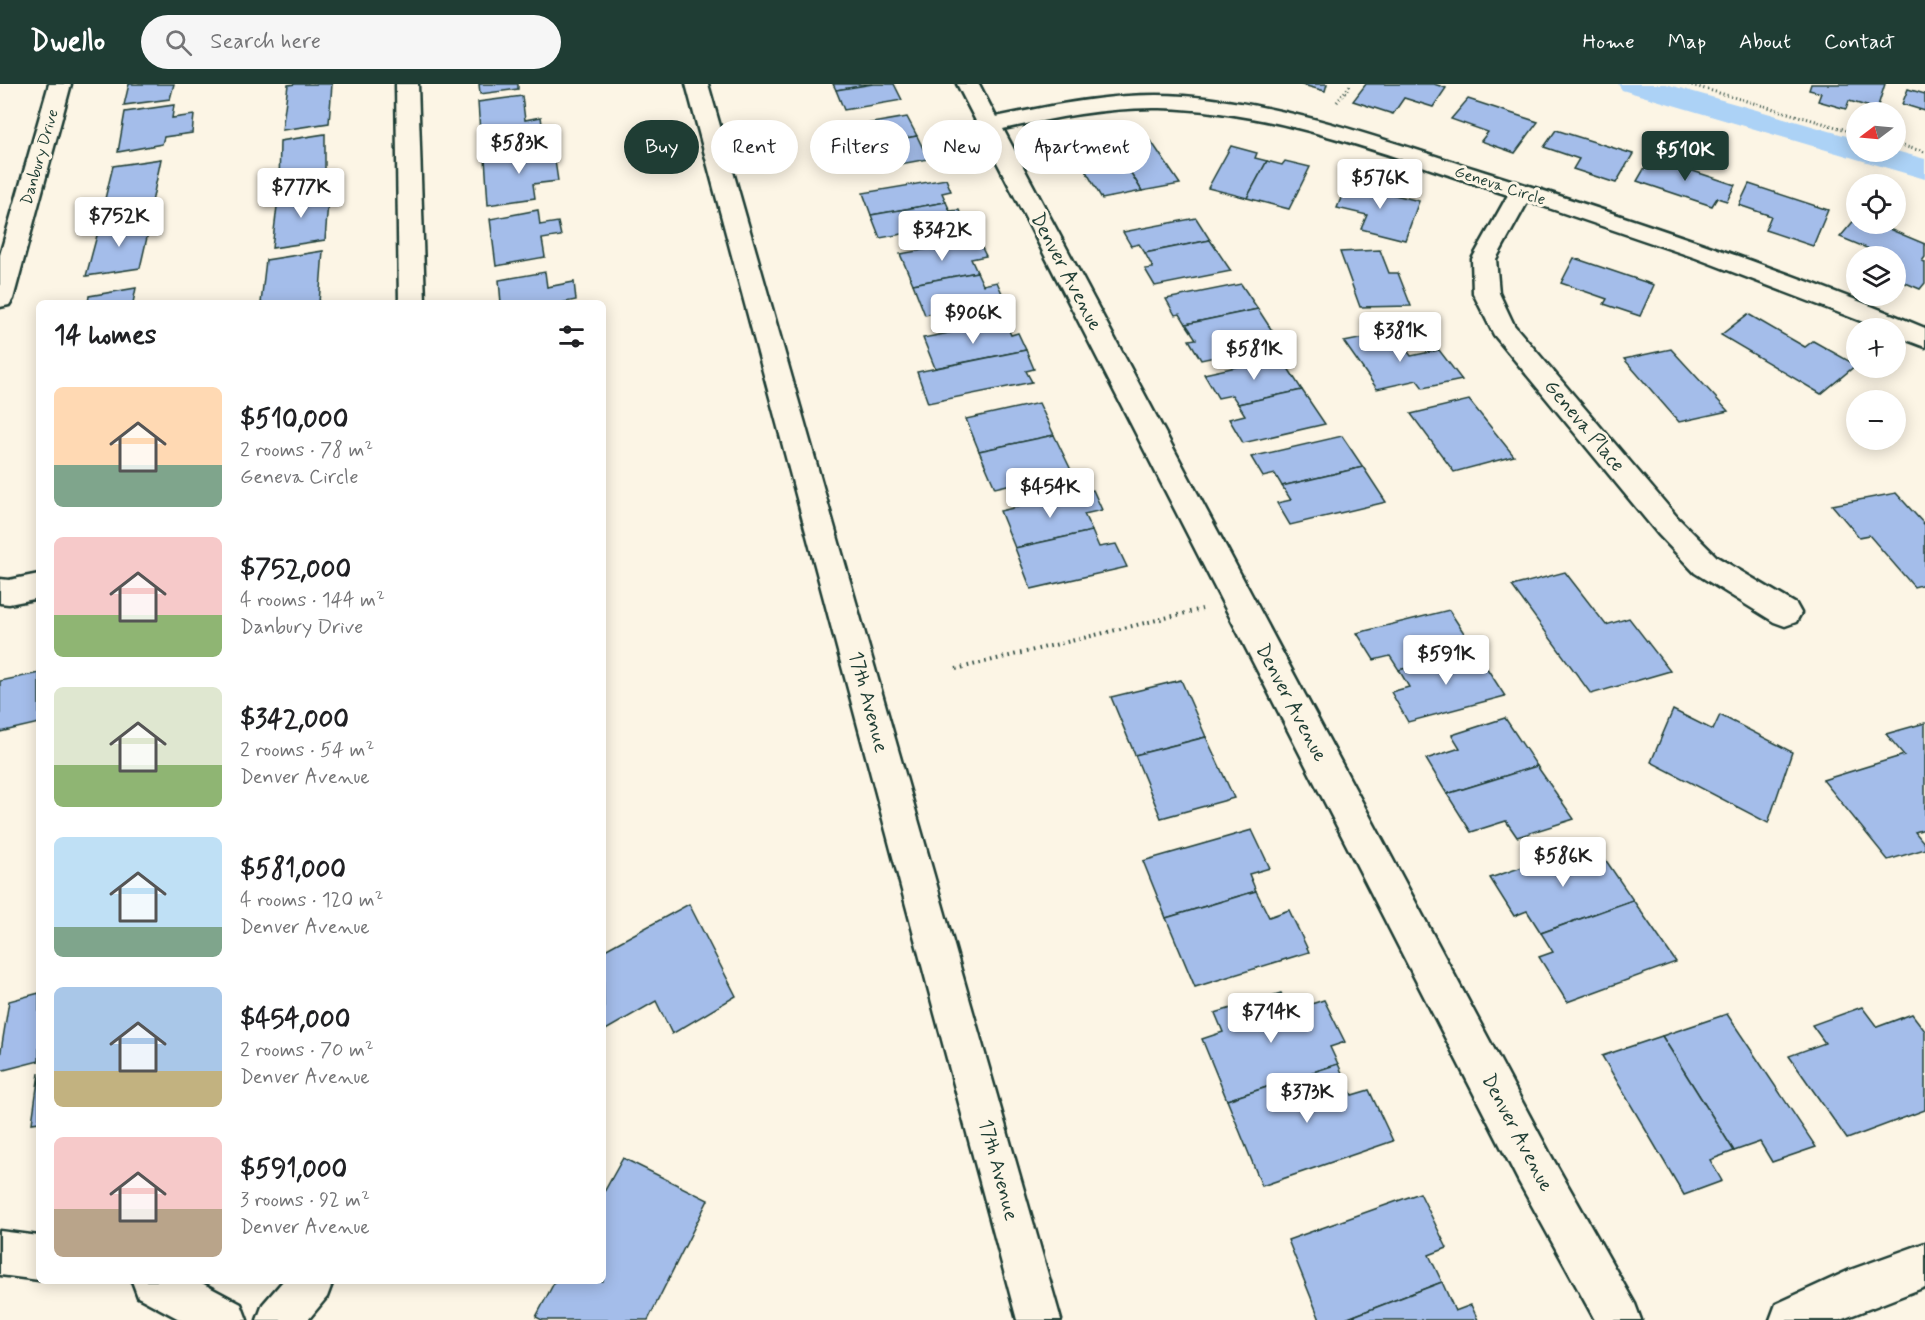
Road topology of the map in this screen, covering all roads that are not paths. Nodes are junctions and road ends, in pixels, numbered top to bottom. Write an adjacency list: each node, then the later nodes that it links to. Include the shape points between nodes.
1 (60, 84): 9 (street, Danbury Drive)
2 (407, 84): 10 (street)
3 (698, 84): 22 (street, 17th Avenue)
4 (968, 84): 5 (street, Denver Avenue)
5 (986, 120)
6 (1002, 122): 8 (street, Geneva Circle, via 1081,106 1191,103 1272,115 1331,130)
7 (1002, 150): 23 (street, Denver Avenue, via 1534,1167)
8 (1521, 193): 11 (street, Geneva Circle, via 1695,249 1856,308); 14 (street, Geneva Place, via 1484,259 1486,292 1503,329 1698,558)
9 (0, 299)
10 (412, 300)
11 (1925, 338)
12 (36, 587): 13 (street)
13 (0, 591)
14 (1785, 613)
15 (0, 1253): 16 (street)
16 (36, 1258)
17 (1925, 1265): 24 (street)
18 (159, 1284): 20 (street)
19 (309, 1284): 21 (street)
20 (225, 1320)
21 (279, 1320)
22 (1040, 1320)
23 (1618, 1320)
24 (1792, 1320)

